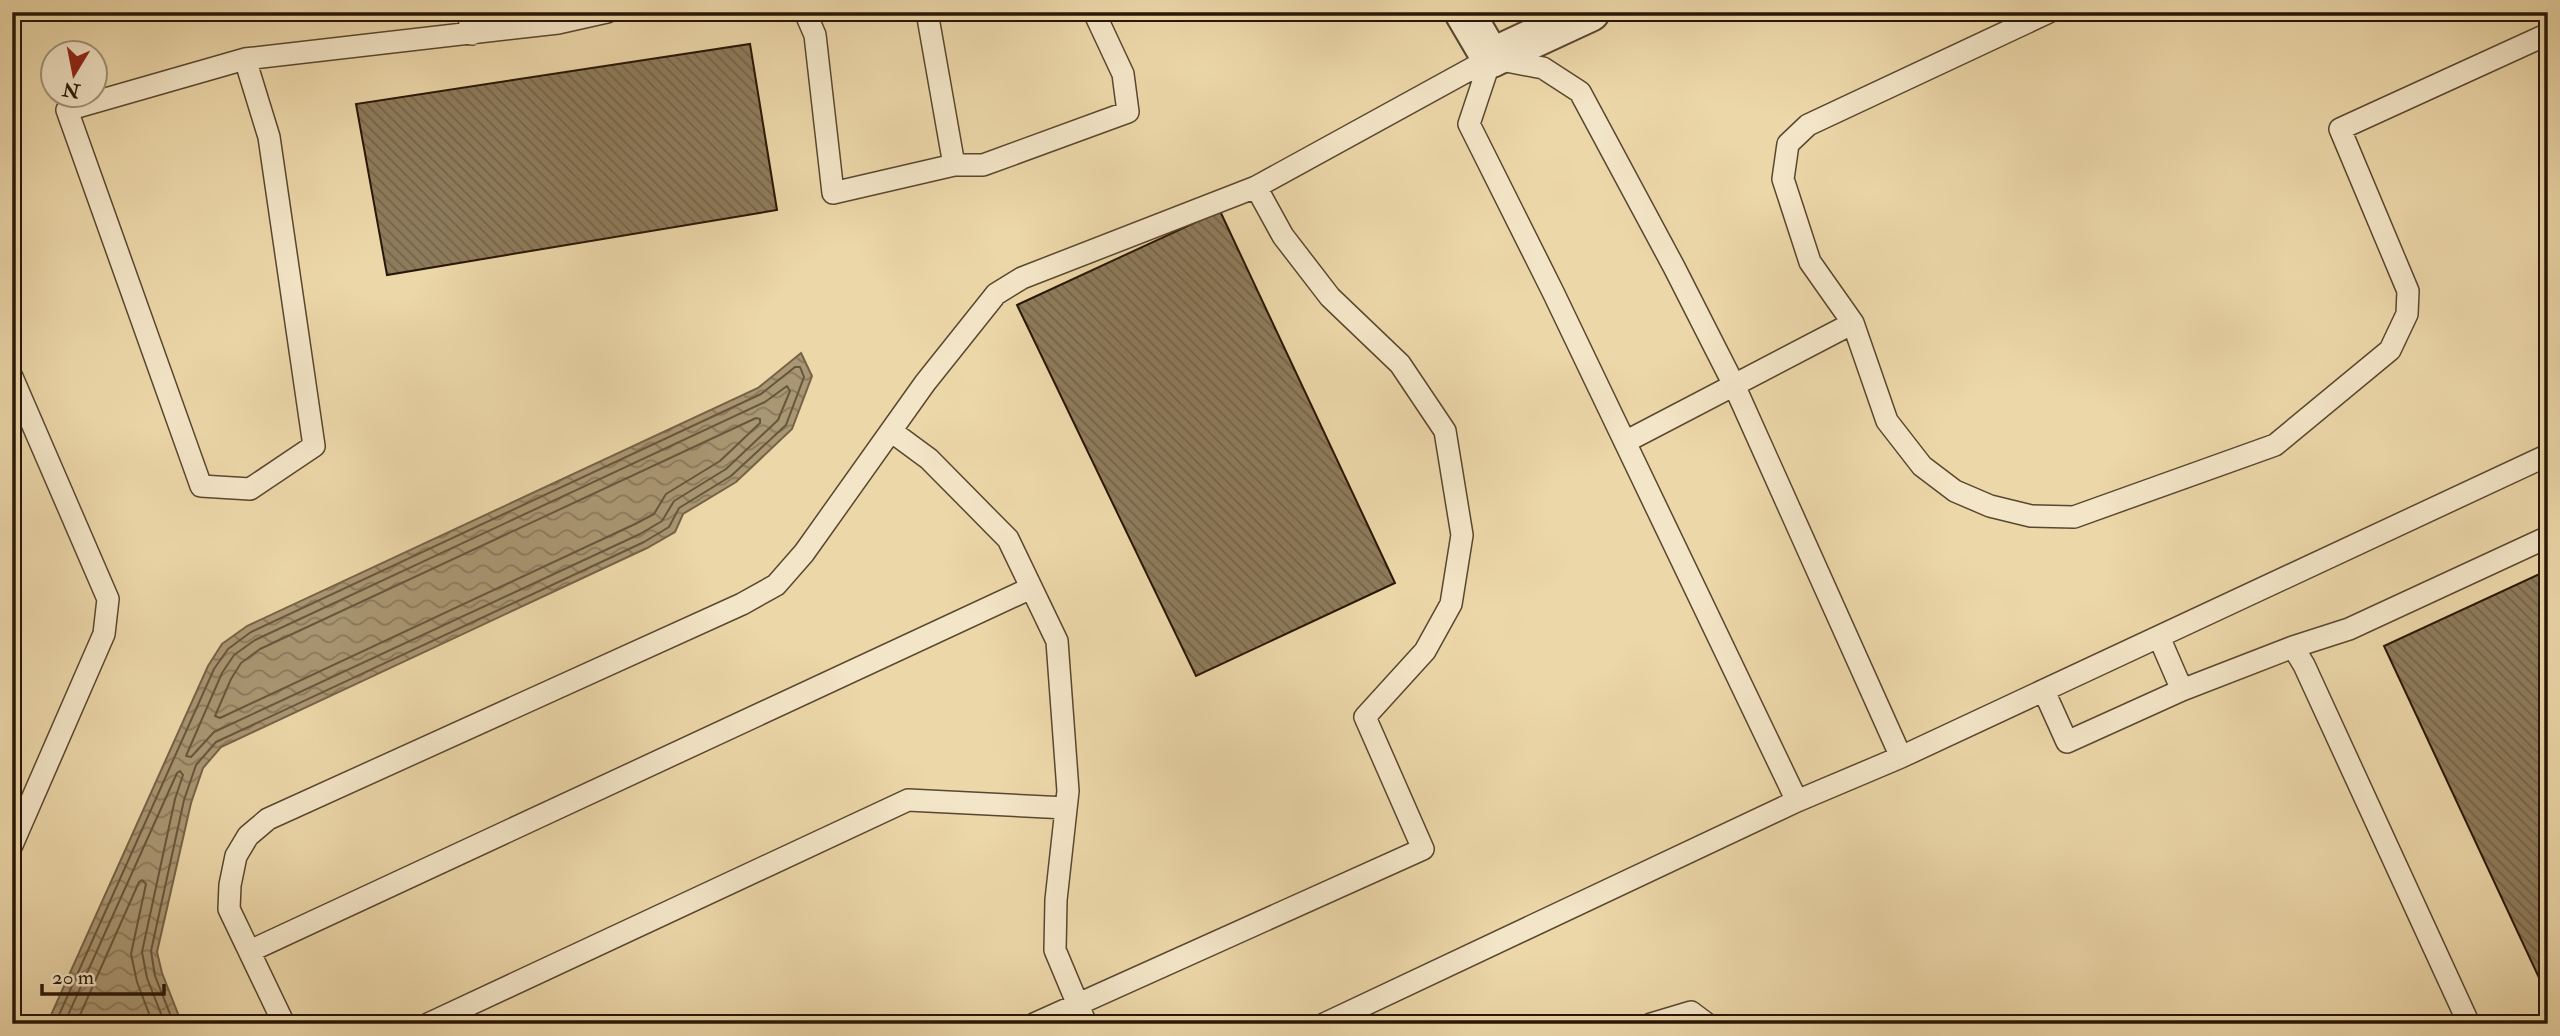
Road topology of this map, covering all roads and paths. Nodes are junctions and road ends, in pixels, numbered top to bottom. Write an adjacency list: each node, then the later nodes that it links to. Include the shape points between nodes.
1 (468, 12): 10 (lane)
2 (607, 12): 9 (lane)
3 (806, 12): 14 (lane, via 815,35 833,193)
4 (927, 12): 14 (lane)
5 (1094, 12): 14 (lane, via 1124,74 1128,112 983,165)
6 (1464, 12): 12 (street)
7 (1591, 12): 12 (street)
8 (2049, 12): 16 (lane, via 1808,125 1788,144 1783,179 1810,262)
9 (557, 18): 10 (lane)
10 (472, 34): 13 (lane)
11 (2548, 34): 16 (lane, via 2340,129 2408,291 2407,314 2390,350 2275,445 2074,517 2031,516 1990,506 1955,491 1922,466 1887,421)
12 (1491, 58): 15 (lane); 18 (lane, via 1543,68 1580,92); 20 (lane, via 1469,124)
13 (245, 59): 13 (lane, via 67,110 201,486 250,489 314,446 269,137)
14 (954, 165)
15 (1256, 187): 19 (lane, via 1022,278 996,294); 33 (lane, via 1283,236 1329,297 1400,364 1445,431 1462,535 1451,604 1425,651 1365,717 1423,849)
16 (1853, 323): 18 (lane)
17 (12, 377): 31 (lane, via 108,599 104,634)
18 (1734, 385): 20 (lane); 28 (lane)
19 (891, 431): 23 (lane, via 929,459 1008,539); 32 (lane, via 776,585 268,819 248,836 236,856 230,885 229,909)
20 (1625, 442): 29 (lane)
21 (2548, 455): 24 (lane)
22 (2548, 537): 25 (lane, via 2349,629)
23 (1031, 588): 30 (lane, via 1056,641); 32 (lane)
24 (2159, 636): 26 (lane); 27 (lane)
25 (2294, 647): 26 (lane); 40 (lane)
26 (2182, 690): 27 (lane, via 2067,742)
27 (2044, 691): 28 (lane)
28 (1901, 757): 29 (lane)
29 (1797, 801): 37 (lane)
30 (1066, 808): 33 (lane, via 1055,950); 35 (lane, via 908,800)
31 (12, 845)
32 (250, 951): 34 (lane)
33 (1082, 1014): 36 (lane)
34 (284, 1024)
35 (428, 1024)
36 (1034, 1024)
37 (1324, 1024)
38 (1651, 1024): 39 (lane, via 1691,1012)
39 (1707, 1024)
40 (2469, 1024)

